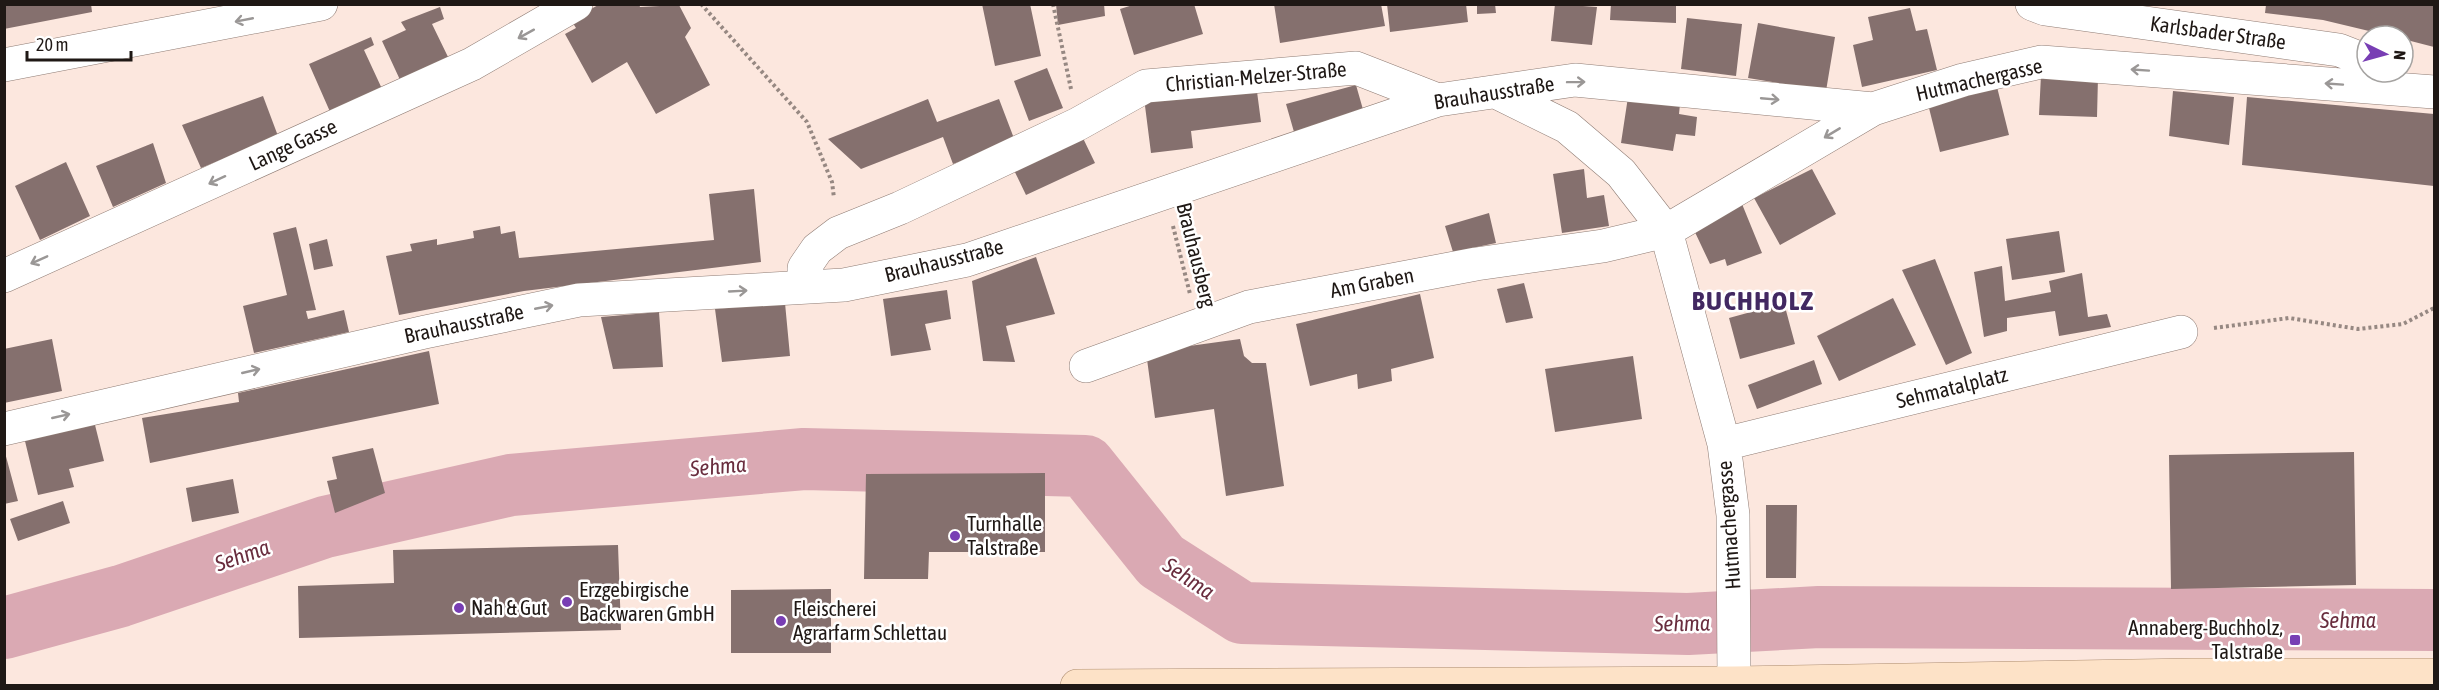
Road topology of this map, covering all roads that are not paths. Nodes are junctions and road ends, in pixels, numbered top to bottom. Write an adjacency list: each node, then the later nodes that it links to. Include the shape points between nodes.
1 (321, 4): 5 (street, one-way to 5)
2 (576, 4): 13 (street, Lange Gasse, one-way to 13, via 472,63)
3 (2032, 4): 4 (street, Karlsbader Straße, via 2045,9 2339,50)
4 (2355, 56)
5 (4, 65)
6 (2415, 79): 7 (street)
7 (2434, 86)
8 (2434, 92): 11 (street, Hutmachergasse, one-way to 11, via 2041,62 1963,80)
9 (1498, 93): 10 (street, Brauhausstraße); 11 (street, Brauhausstraße, one-way to 11, via 1575,80); 12 (street, Hutmachergasse, via 1567,127 1621,173)
10 (1438, 100): 14 (street, Brauhausstraße, via 967,260 844,285); 14 (street, Christian-Melzer-Straße, via 1356,68 1146,86 1078,124 838,233 817,249 804,268)
11 (1873, 109): 12 (street, Hutmachergasse, one-way to 12)
12 (1666, 231): 16 (street, Am Graben, via 1604,246 1476,264 1249,307); 18 (street, Hutmachergasse)
13 (4, 276)
14 (804, 287): 17 (street, Brauhausstraße, one-way to 14, via 579,300)
15 (2181, 332): 18 (street, Sehmatalplatz)
16 (1086, 366)
17 (4, 429)
18 (1724, 444): 19 (street, Hutmachergasse, via 1733,515)
19 (1734, 670): 20 (main road); 21 (main road)
20 (2434, 675)
21 (1077, 686)

